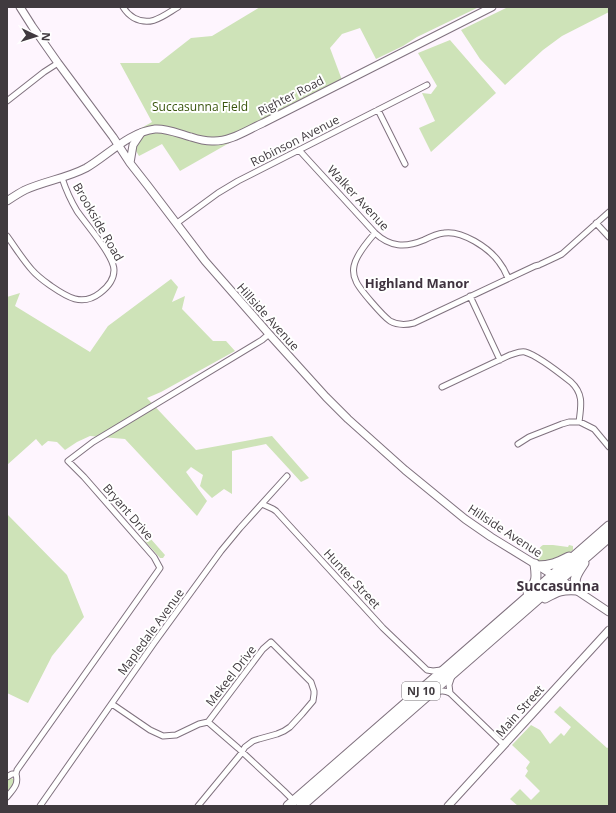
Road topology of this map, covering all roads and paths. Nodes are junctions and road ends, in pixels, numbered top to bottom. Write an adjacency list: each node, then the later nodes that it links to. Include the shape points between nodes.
1 (20, 7): 5 (main road, Hillside Avenue)
2 (123, 7): 3 (street, via 129,15 140,21 149,22)
3 (178, 7)
4 (492, 7): 9 (main road, Righter Road, via 233,137 213,141 162,130)
5 (58, 63): 7 (street); 10 (main road, Hillside Avenue)
6 (427, 85): 8 (street, Robinson Avenue)
7 (7, 101)
8 (378, 110): 11 (street, Robinson Avenue); 13 (street)
9 (141, 133): 10 (main road, Righter Road); 12 (main road, via 133,145)
10 (118, 146): 12 (main road, Hillside Avenue); 14 (main road, Righter Road, via 86,168)
11 (299, 150): 17 (street, Robinson Avenue, via 238,181); 19 (street, Walker Avenue)
12 (130, 163): 17 (main road, Hillside Avenue)
13 (406, 164)
14 (62, 178): 15 (main road, Righter Road, via 25,190); 20 (street, Brookside Road, via 77,210 112,263 114,271 107,287 91,299 74,299 65,295 32,270)
15 (7, 201)
16 (609, 212): 18 (street)
17 (177, 223): 24 (main road, Hillside Avenue, via 217,276)
18 (596, 223): 21 (street); 22 (street, via 562,254)
19 (375, 233): 22 (street, Walker Avenue, via 390,243 404,246 446,232 459,234 485,248 505,270); 23 (street, via 358,256 354,276 359,286 390,320 410,324)
20 (7, 236)
21 (609, 237)
22 (508, 278): 23 (street)
23 (470, 296): 25 (street)
24 (268, 334): 36 (main road, Hillside Avenue, via 337,408 405,470 483,532); 52 (street, Bryant Drive, via 93,442 68,461 154,557 160,568)
25 (500, 360): 26 (street); 27 (street, via 518,352 525,352 571,382 576,386 581,400)
26 (442, 387)
27 (579, 422): 28 (street, via 562,424 529,436); 29 (street, via 594,429)
28 (518, 444)
29 (609, 447)
30 (287, 476): 31 (street, Mapledale Avenue)
31 (262, 504): 44 (street, Hunter Street, via 276,511 378,622); 48 (street, Mapledale Avenue, via 221,551)
32 (609, 526): 34 (highway, NJ 10)
33 (609, 537): 35 (highway, NJ 10)
34 (581, 551): 36 (highway, via 554,564); 37 (highway, NJ 10)
35 (591, 553): 37 (highway, NJ 10); 38 (highway, via 576,576)
36 (536, 565): 37 (main road, Hillside Avenue); 39 (highway, via 536,581)
37 (557, 577): 38 (main road, Hillside Avenue); 39 (highway, NJ 10); 40 (highway, NJ 10)
38 (577, 590): 40 (highway, via 558,591); 41 (main road, Hillside Avenue)
39 (517, 606): 43 (highway, NJ 10)
40 (528, 608): 45 (highway, NJ 10)
41 (609, 612)
42 (609, 630): 50 (main road, Main Street)
43 (446, 669): 44 (street); 46 (highway, NJ 10)
44 (427, 670): 46 (street)
45 (456, 671): 46 (highway, NJ 10); 47 (street, via 451,679)
46 (426, 692): 47 (street); 55 (highway, NJ 10)
47 (450, 693): 50 (street)
48 (112, 704): 49 (street, via 163,736 176,735); 56 (street, Mapledale Avenue)
49 (208, 722): 51 (street); 51 (street, Mekeel Drive, via 271,642 310,682 314,698 290,727 253,741)
50 (504, 745): 58 (main road, Main Street)
51 (242, 752): 55 (street, via 284,791); 57 (street)
52 (16, 774): 53 (street); 54 (street, Bryant Drive, via 16,784)
53 (7, 777)
54 (7, 797)
55 (294, 804)
56 (40, 806)
57 (198, 806)
58 (448, 806)

